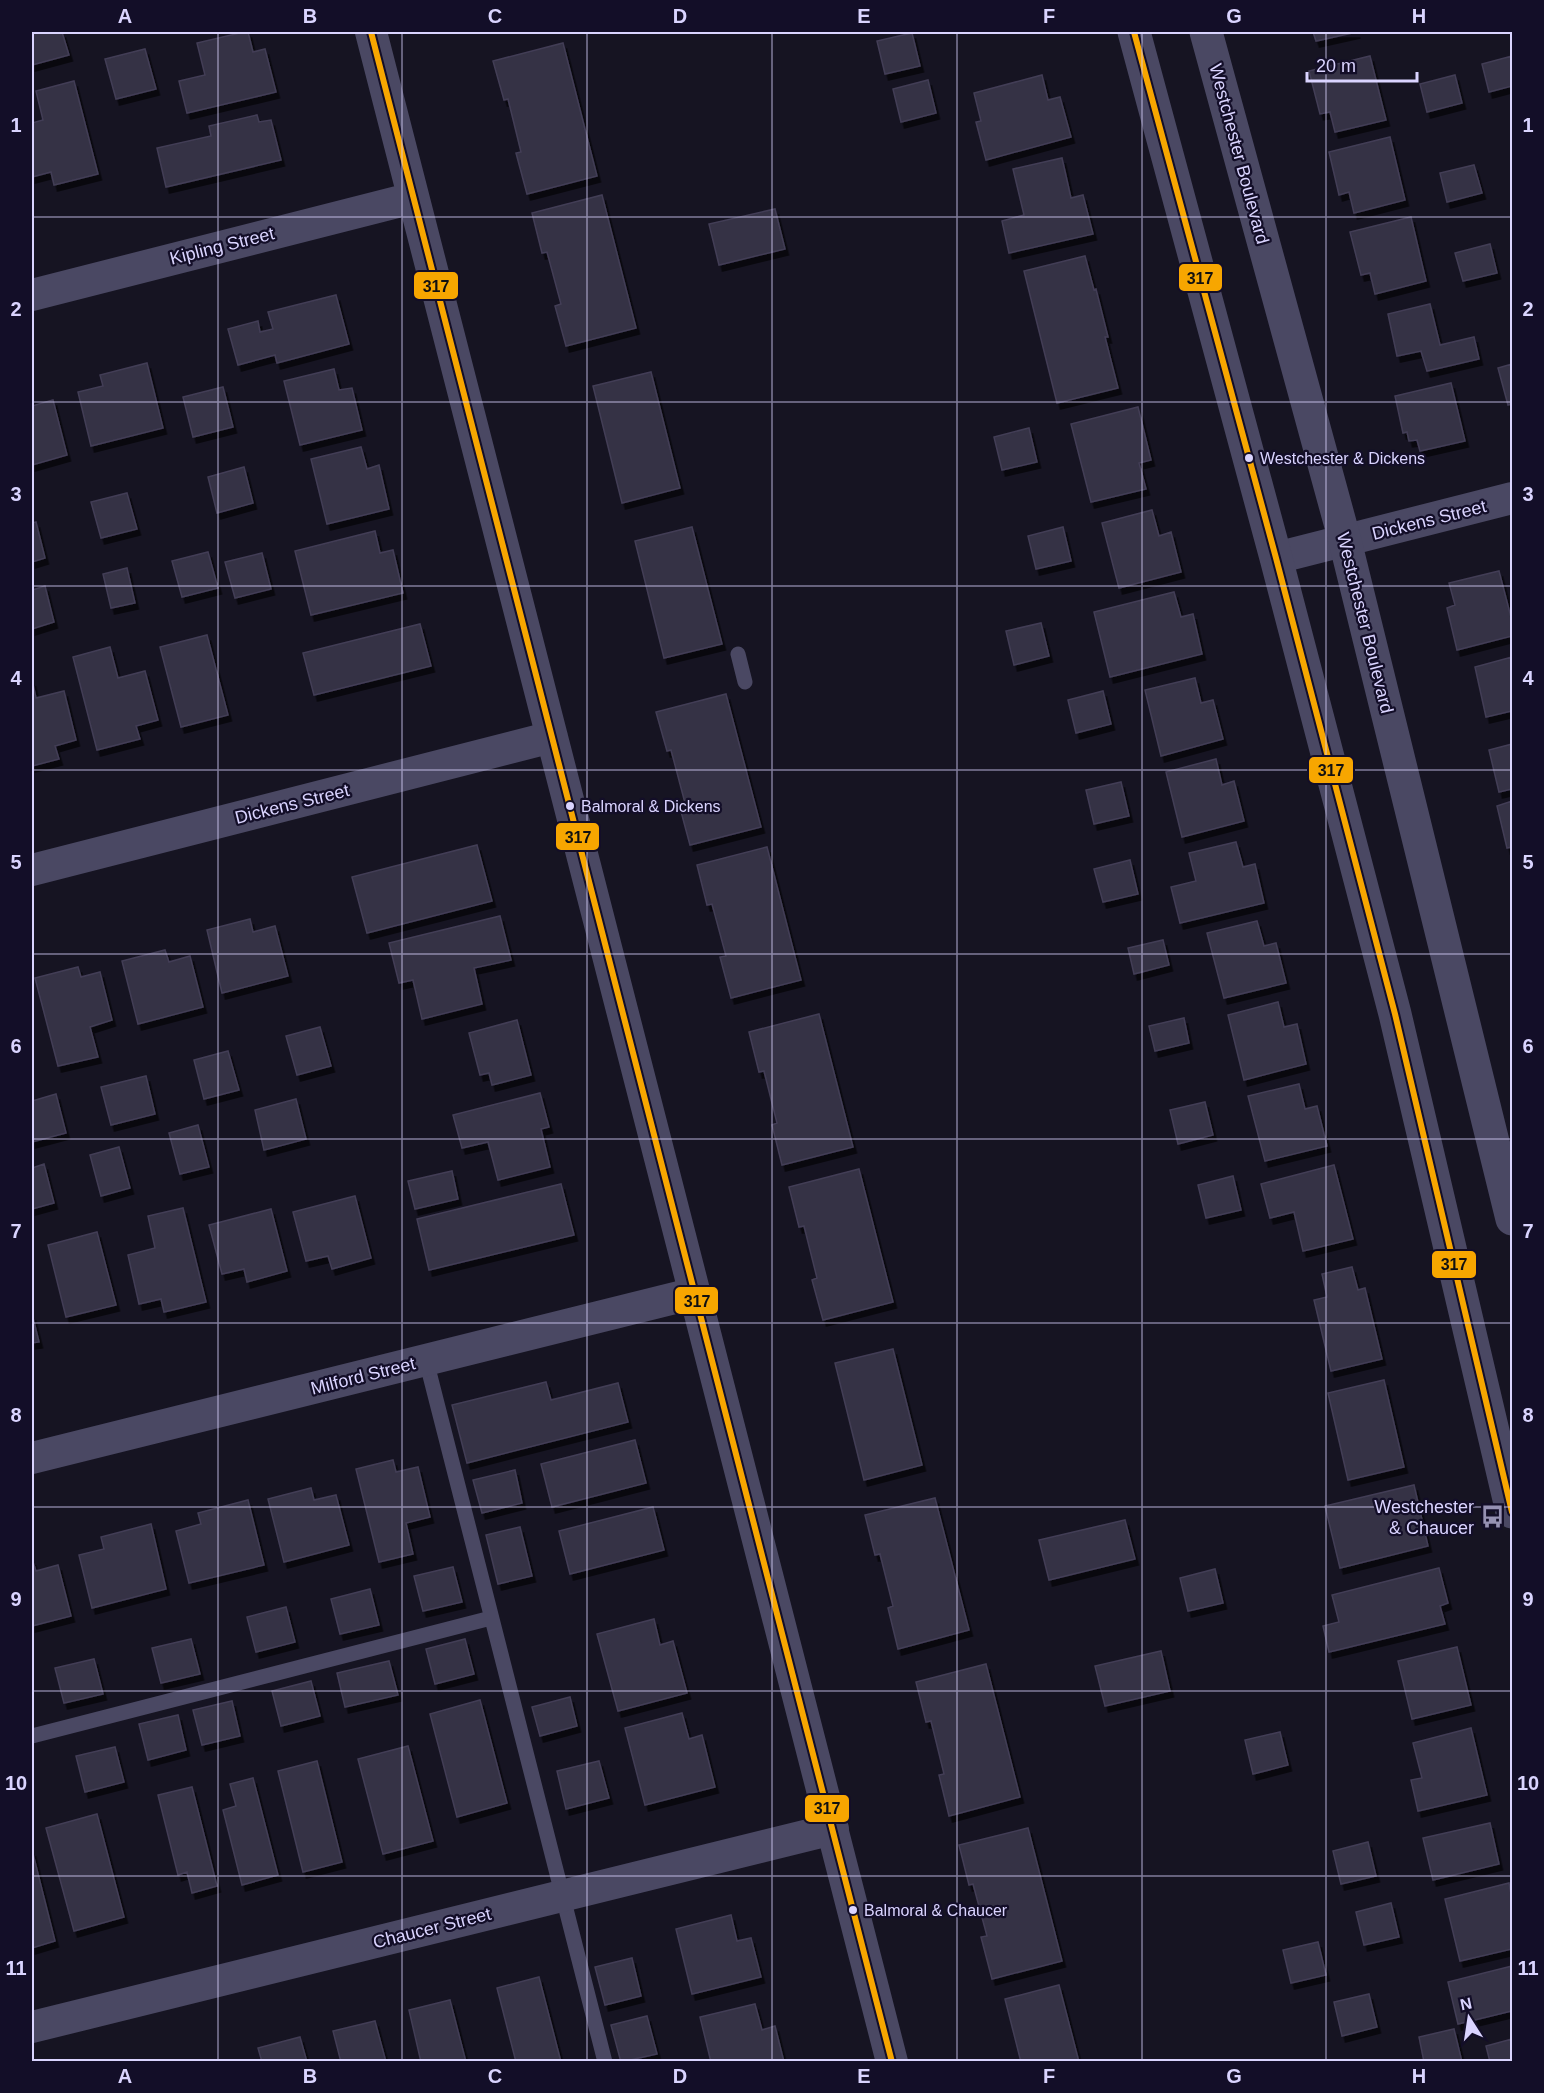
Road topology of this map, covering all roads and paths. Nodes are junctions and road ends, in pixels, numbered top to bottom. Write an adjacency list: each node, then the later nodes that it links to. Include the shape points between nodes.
1 (371, 32): 4 (street)
2 (1134, 32): 8 (street)
3 (1206, 32): 7 (street, Westchester Boulevard)
4 (413, 198): 5 (street, Kipling Street); 11 (street)
5 (32, 295)
6 (1512, 498): 7 (street, Dickens Street)
7 (1345, 541): 8 (street, Dickens Street); 13 (street, Westchester Boulevard)
8 (1276, 558): 17 (street, via 1395,1014)
9 (738, 654): 10 (lane)
10 (745, 682)
11 (552, 737): 12 (street, Dickens Street); 14 (street)
12 (32, 870)
13 (1512, 1218)
14 (695, 1293): 15 (street, Milford Street); 20 (street)
15 (426, 1360): 16 (street, Milford Street); 18 (lane)
16 (32, 1458)
17 (1512, 1512)
18 (491, 1618): 19 (lane); 21 (lane)
19 (32, 1736)
20 (833, 1828): 21 (street, Chaucer Street); 24 (street)
21 (562, 1895): 22 (street, Chaucer Street); 23 (lane)
22 (32, 2026)
23 (605, 2061)
24 (892, 2061)

